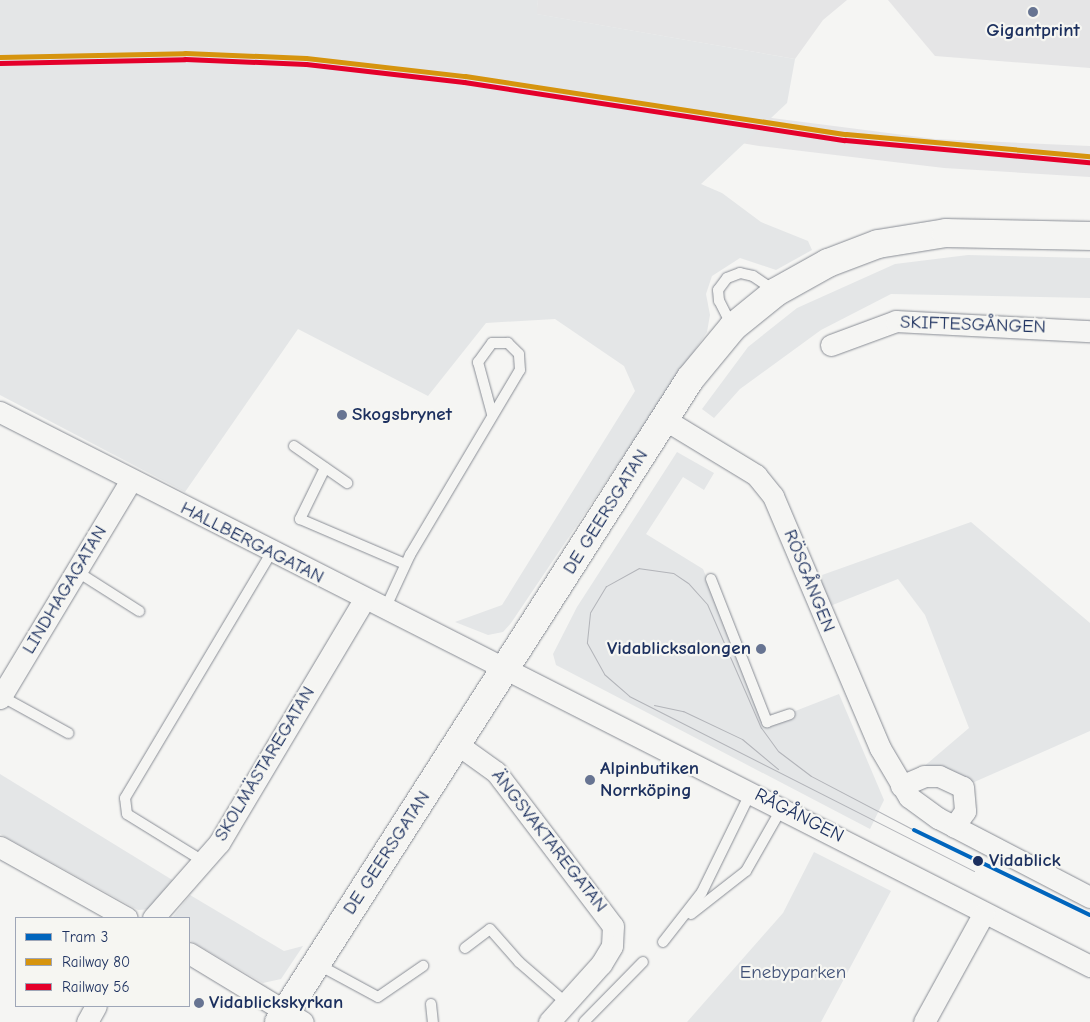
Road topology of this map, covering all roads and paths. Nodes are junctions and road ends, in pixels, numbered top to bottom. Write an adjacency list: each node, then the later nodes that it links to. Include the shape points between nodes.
1 (1090, 236): 2 (main road, DE GEERSGATAN, via 946,233 878,244 828,263)
2 (776, 292): 3 (main road, DE GEERSGATAN); 3 (lane, via 754,276 740,273 727,278 718,290 719,301)
3 (733, 326): 8 (main road, DE GEERSGATAN)
4 (1090, 331): 5 (street, SKIFTESGÅNGEN, via 896,321)
5 (831, 345)
6 (0, 412): 11 (street, HALLBERGAGATAN)
7 (492, 414): 7 (lane, via 520,370 519,354 508,343 492,343 478,362); 14 (lane)
8 (664, 420): 20 (main road, DE GEERSGATAN); 25 (street, RÖSGÅNGEN, via 756,475 773,496 871,728)
9 (294, 446): 10 (lane)
10 (325, 468): 12 (lane); 14 (lane, via 300,519)
11 (130, 482): 13 (street, HALLBERGAGATAN); 15 (street, LINDHAGAGATAN)
12 (348, 483)
13 (271, 553): 17 (street, HALLBERGAGATAN); 30 (lane, via 125,798 127,814)
14 (405, 564): 18 (lane)
15 (76, 571): 19 (lane); 21 (street, LINDHAGAGATAN)
16 (711, 579): 22 (lane, via 768,722)
17 (364, 600): 18 (street, HALLBERGAGATAN); 30 (street, SKOLMÄSTAREGATAN, via 218,843)
18 (385, 610): 20 (street, HALLBERGAGATAN)
19 (139, 611)
20 (506, 668): 24 (main road, DE GEERSGATAN); 26 (street, RÅGÅNGEN)
21 (1, 697): 23 (lane)
22 (790, 714)
23 (68, 733)
24 (457, 744): 40 (main road, DE GEERSGATAN); 43 (street, ÄNGSVAKTAREGATAN, via 496,772 613,926 612,946 601,964)
25 (901, 786): 28 (street, RÖSGÅNGEN); 28 (street, via 932,776 963,787 966,811)
26 (751, 792): 27 (street, RÅGÅNGEN); 35 (lane)
27 (782, 808): 32 (street, RÅGÅNGEN); 35 (lane, via 746,871)
28 (954, 827): 31 (street, RÖSGÅNGEN)
29 (0, 847): 33 (street)
30 (203, 861): 34 (street, SKOLMÄSTAREGATAN)
31 (1090, 897)
32 (984, 913): 42 (street, RÅGÅNGEN); 51 (street)
33 (125, 917)
34 (154, 917)
35 (686, 917): 36 (lane)
36 (663, 942)
37 (465, 948): 43 (lane, via 490,929 519,962)
38 (190, 955): 46 (street)
39 (643, 962): 50 (lane)
40 (316, 964): 41 (lane, via 378,997); 46 (main road, DE GEERSGATAN)
41 (423, 966)
42 (1090, 966)
43 (564, 1001): 49 (street, ÄNGSVAKTAREGATAN)
44 (431, 1004): 48 (lane)
45 (95, 1007): 47 (street)
46 (289, 1018)
47 (87, 1022)
48 (433, 1022)
49 (549, 1022)
50 (584, 1022)
51 (924, 1022)

